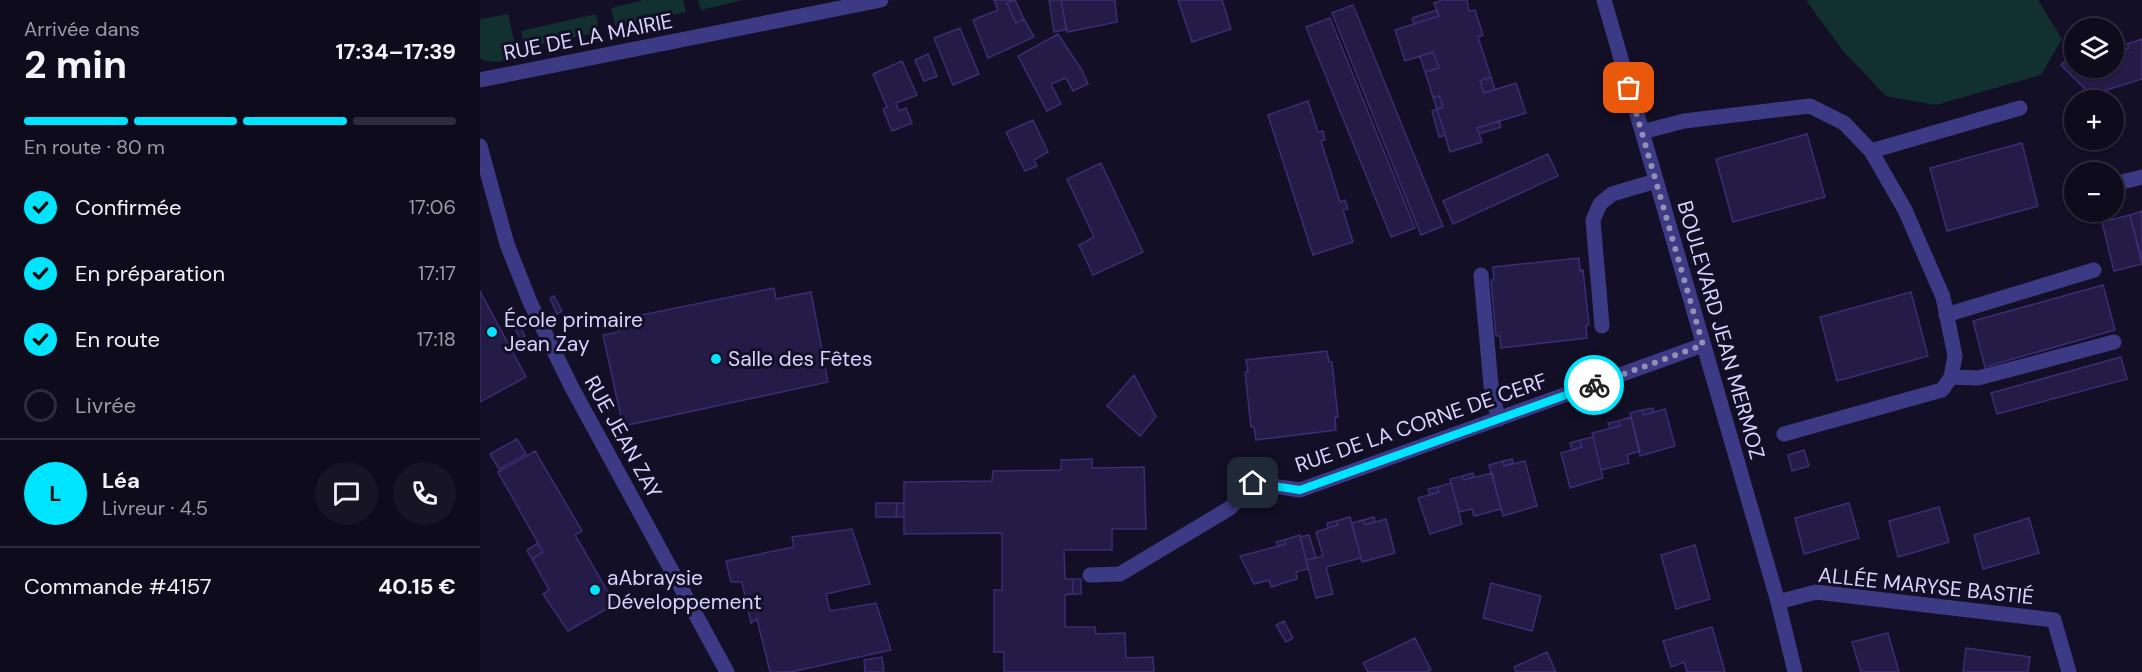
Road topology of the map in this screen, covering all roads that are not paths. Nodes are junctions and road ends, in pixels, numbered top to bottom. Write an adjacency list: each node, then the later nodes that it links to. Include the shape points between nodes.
1 (881, 0): 3 (street, RUE DE LA MAIRIE)
2 (1604, 0): 5 (street, BOULEVARD JEAN MERMOZ)
3 (480, 80)
4 (2020, 108): 7 (street)
5 (1642, 132): 7 (street, via 1684,121 1810,106 1844,123); 9 (street, BOULEVARD JEAN MERMOZ)
6 (480, 146): 22 (street, RUE JEAN ZAY, via 507,244 530,302 572,389)
7 (1871, 152): 13 (street, via 1905,210 1943,297)
8 (2142, 177): 10 (street)
9 (1656, 181): 14 (street, via 1612,194 1600,204 1593,220); 16 (street, BOULEVARD JEAN MERMOZ)
10 (2124, 182)
11 (2094, 270): 13 (street)
12 (1480, 274): 18 (street, via 1492,396)
13 (1946, 315): 17 (street, via 1955,356)
14 (1602, 326)
15 (2114, 342): 17 (street, via 1978,378)
16 (1703, 345): 18 (street, RUE DE LA CORNE DE CERF); 21 (street, BOULEVARD JEAN MERMOZ)
17 (1951, 376): 19 (street, via 1942,390)
18 (1499, 419): 20 (street, RUE DE LA CORNE DE CERF, via 1300,490 1253,483 1230,508 1120,574)
19 (1784, 434)
20 (1090, 575)
21 (1778, 602): 23 (street, BOULEVARD JEAN MERMOZ); 24 (street, ALLÉE MARYSE BASTIÉ, via 1816,592 2054,621)
22 (727, 672)
23 (1795, 672)
24 (2069, 672)

